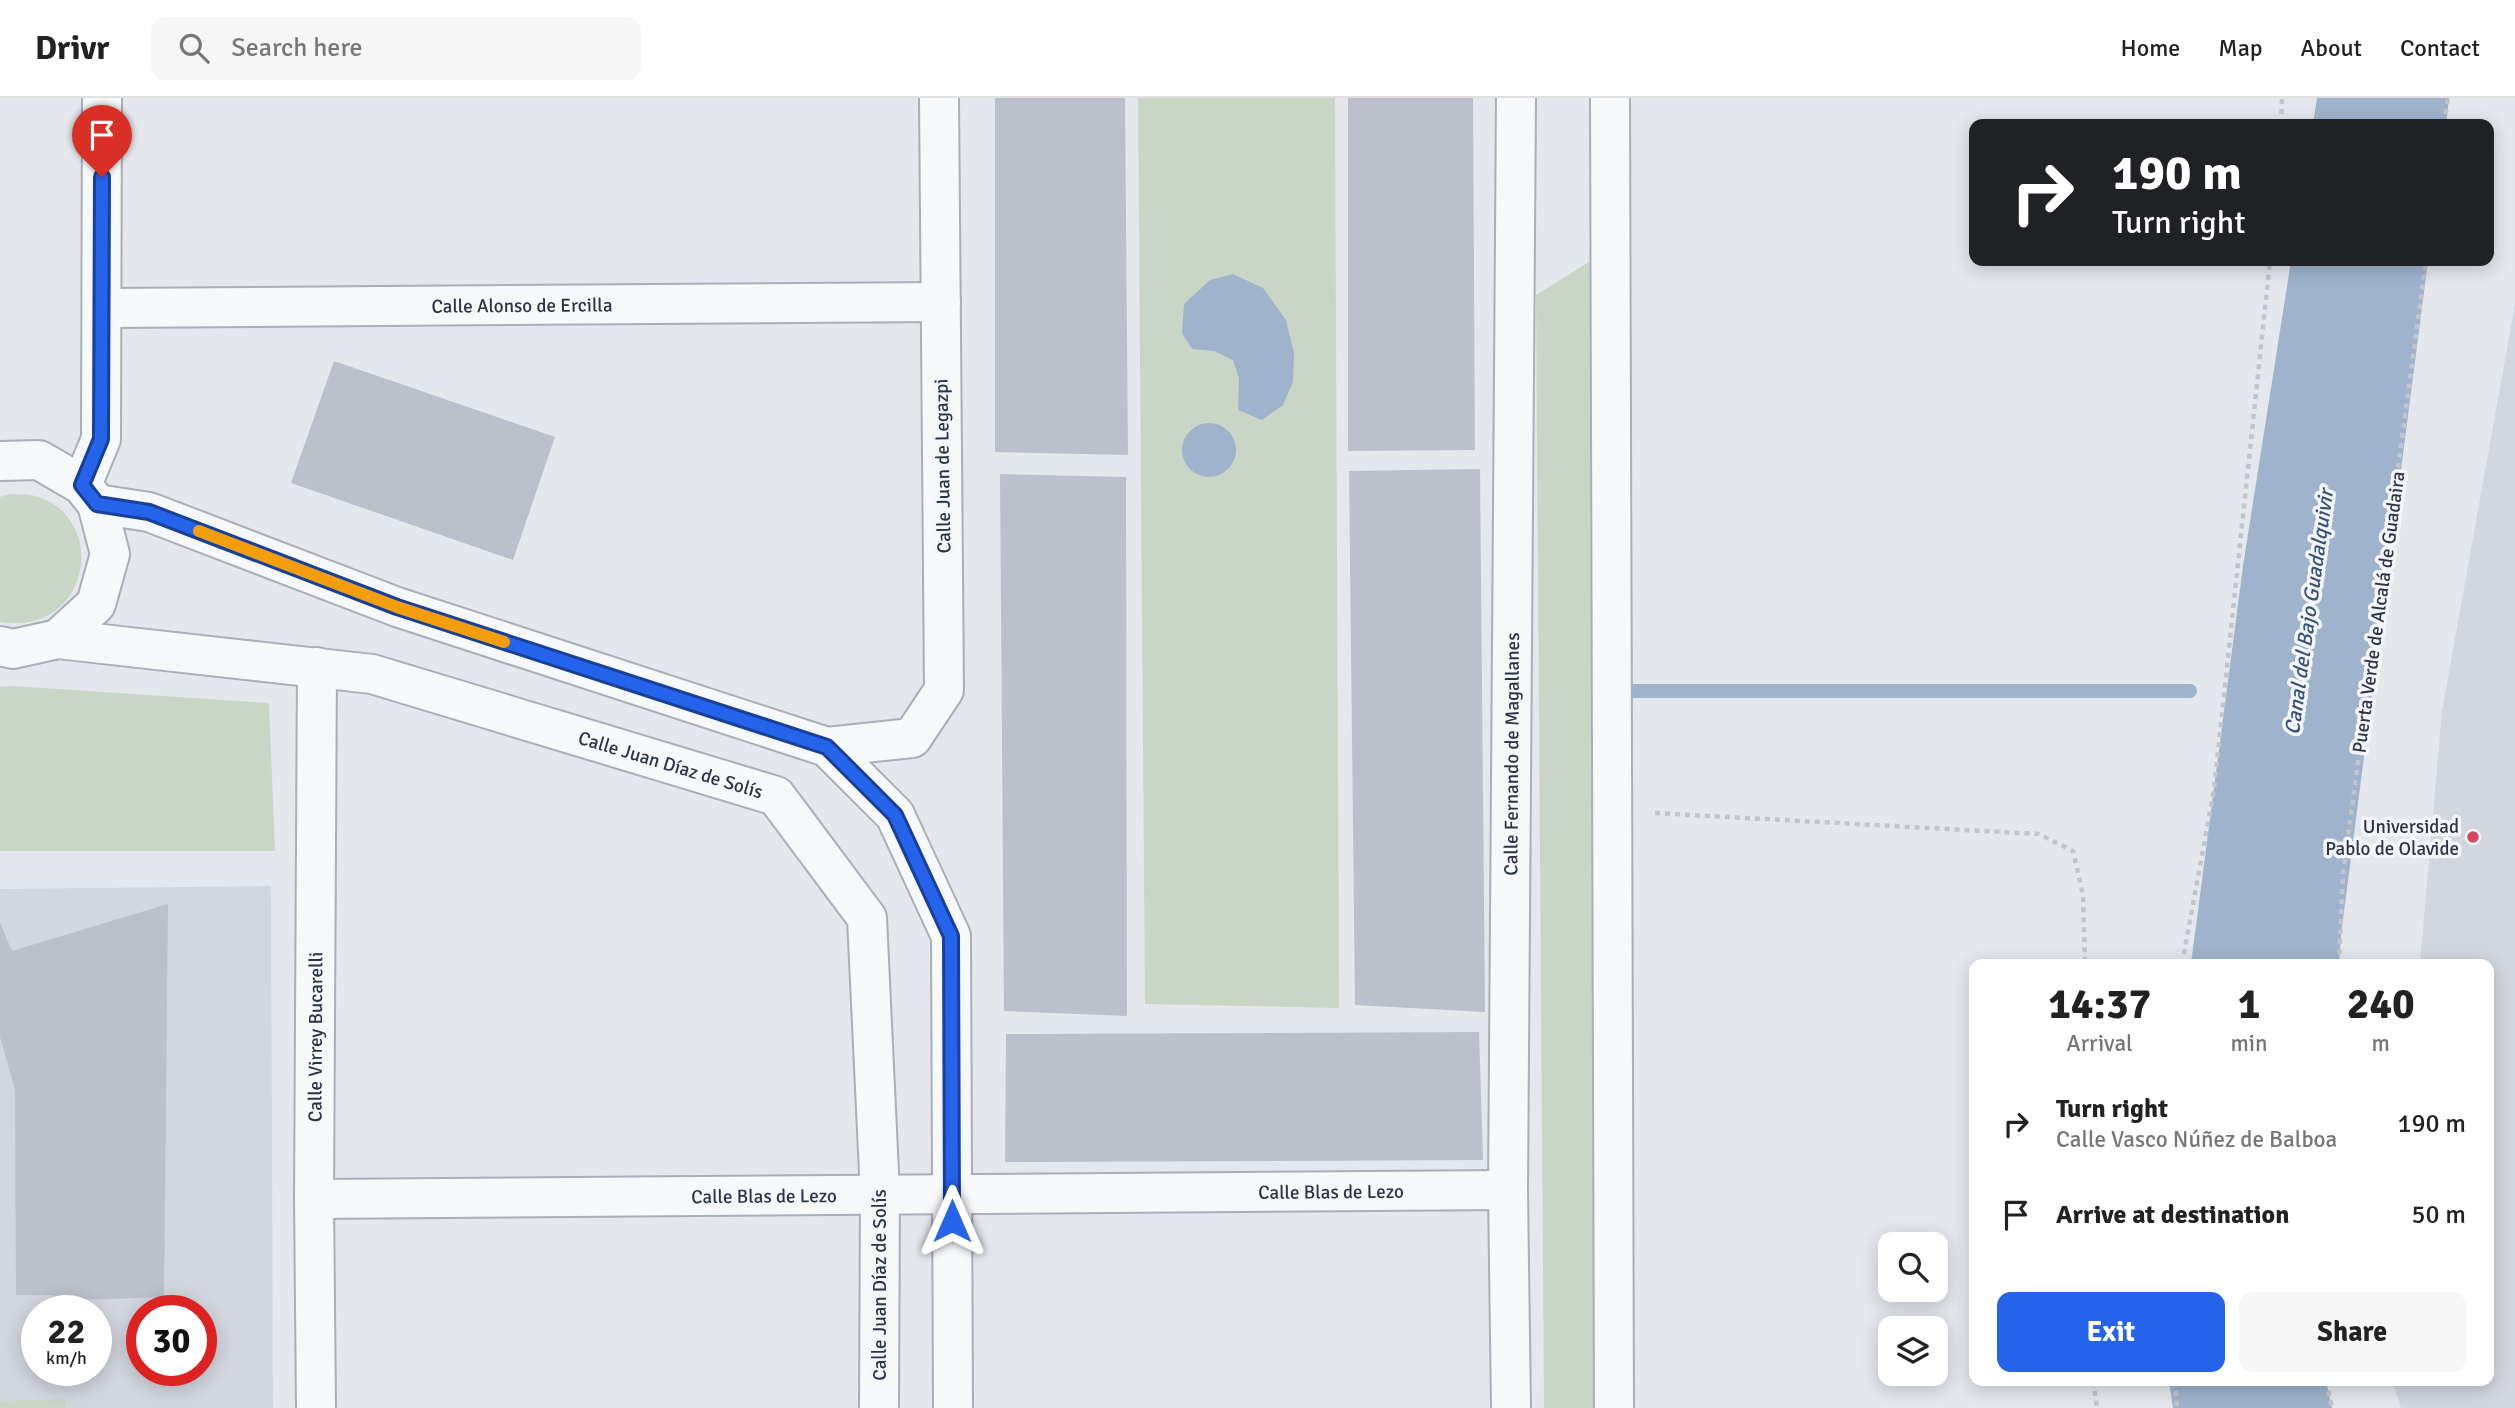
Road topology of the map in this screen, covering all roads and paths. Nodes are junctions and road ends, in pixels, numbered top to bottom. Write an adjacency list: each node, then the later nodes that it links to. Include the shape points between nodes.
1 (102, 98): 12 (street)
2 (939, 98): 11 (street, Calle Juan de Legazpi)
3 (1516, 98): 23 (street, Calle Fernando de Magallanes)
4 (1610, 98): 19 (street)
5 (2282, 98): 7 (path)
6 (2448, 98): 8 (path)
7 (2281, 119)
8 (2445, 119)
9 (2269, 266): 21 (path, via 2214,790)
10 (2425, 266): 22 (path, Puerta Verde de Alcalá de Guadaira, via 2343,873)
11 (941, 302): 12 (street, Calle Alonso de Ercilla); 18 (street, Calle Juan de Legazpi, via 944,690 912,738)
12 (103, 307): 14 (street, via 101,439)
13 (0, 461): 14 (street, via 39,460)
14 (90, 495): 15 (street, via 110,554 96,604); 18 (street, via 149,512 397,607)
15 (58, 639): 16 (street, via 13,649); 17 (street, Calle Juan Díaz de Solís)
16 (0, 646)
17 (317, 667): 24 (street, Calle Juan Díaz de Solís, via 372,674 776,796 867,918); 26 (street, Calle Virrey Bucarelli)
18 (827, 747): 25 (street, via 895,815 951,936)
19 (1613, 810): 20 (path, via 2039,834 2073,851 2083,895); 34 (street)
20 (2085, 959)
21 (2183, 959)
22 (2339, 959)
23 (1508, 1190): 25 (street, Calle Blas de Lezo); 33 (street, Calle Fernando de Magallanes)
24 (880, 1194): 25 (street, Calle Blas de Lezo); 26 (street, Calle Blas de Lezo); 31 (street, Calle Juan Díaz de Solís)
25 (952, 1194): 32 (street)
26 (314, 1199): 30 (street, Calle Virrey Bucarelli)
27 (2094, 1386): 35 (path)
28 (2175, 1386): 36 (path)
29 (2327, 1386): 37 (path)
30 (316, 1408)
31 (879, 1408)
32 (953, 1408)
33 (1511, 1408)
34 (1615, 1408)
35 (2097, 1408)
36 (2177, 1408)
37 (2332, 1408)

